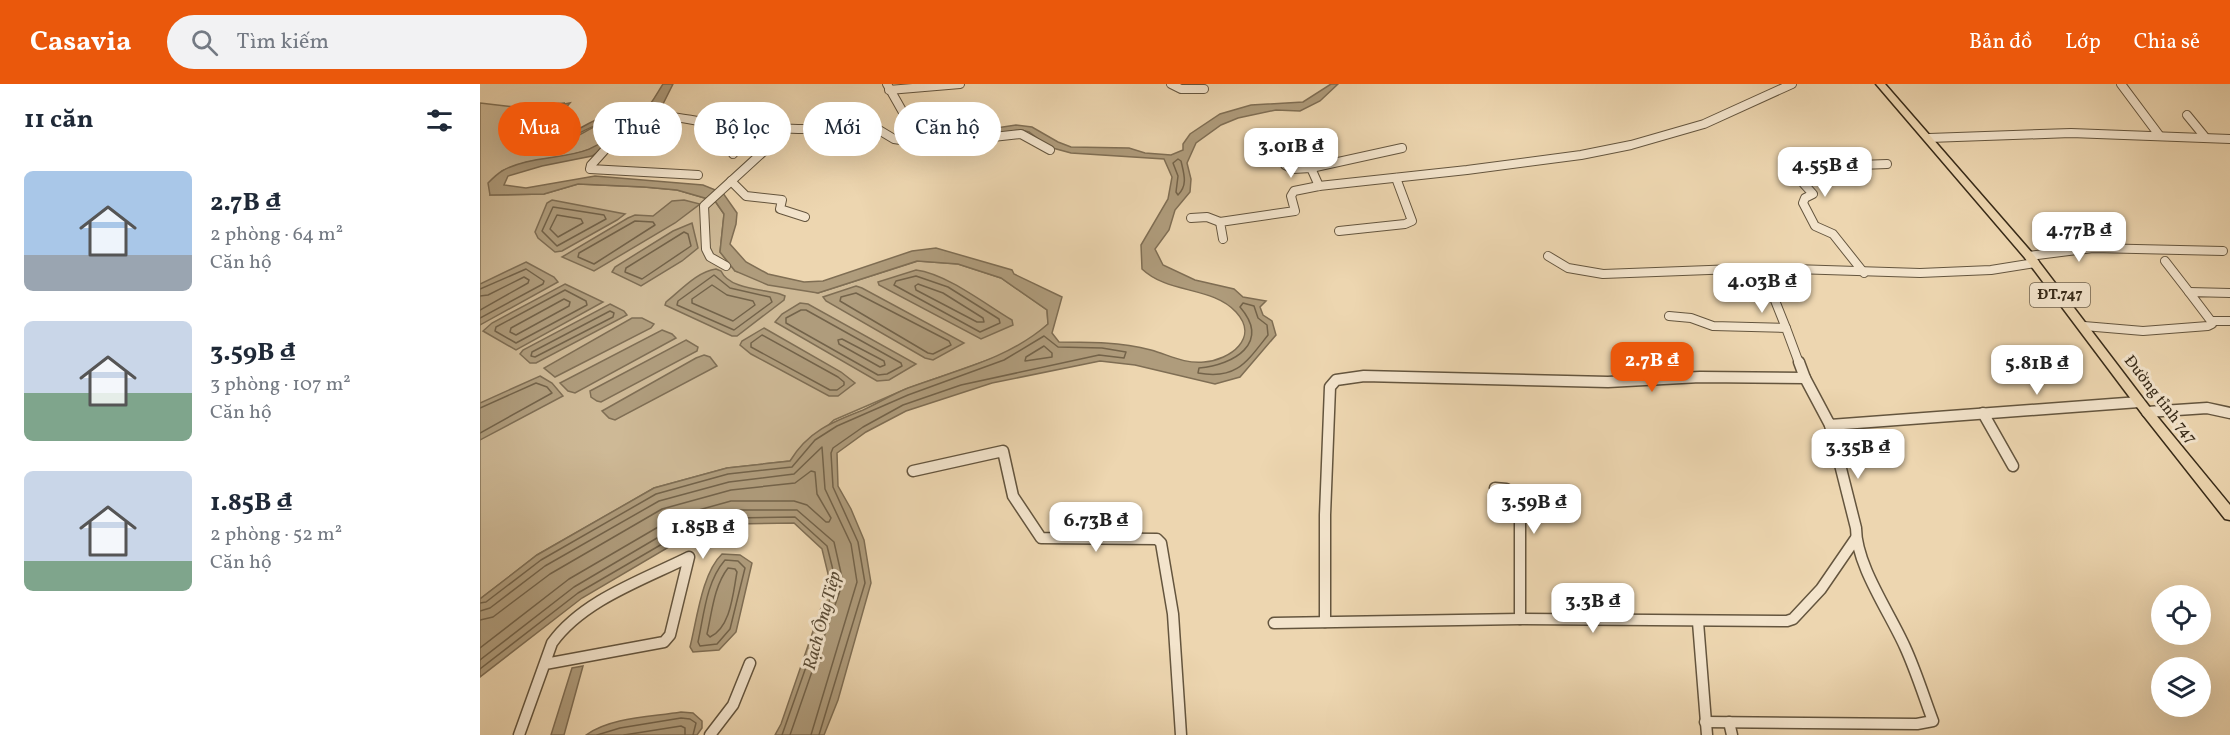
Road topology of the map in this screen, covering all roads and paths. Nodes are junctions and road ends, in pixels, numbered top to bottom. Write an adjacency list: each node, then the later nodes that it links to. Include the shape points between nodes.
1 (960, 84): 6 (street)
2 (1171, 84): 7 (street, via 1181,89)
3 (1792, 84): 25 (street, via 1704,124 1653,141 1581,155)
4 (1880, 84): 15 (main road, Đường tỉnh 747 / ĐT.747)
5 (2121, 84): 12 (street)
6 (888, 87): 8 (street)
7 (1204, 89)
8 (896, 102)
9 (2187, 115): 14 (street)
10 (694, 120): 24 (street, via 647,118 629,126 590,168)
11 (791, 130): 16 (street, via 868,129 879,130)
12 (2159, 135): 14 (street); 15 (street)
13 (1001, 136): 20 (street, via 1021,134)
14 (2205, 137): 17 (street)
15 (1929, 138): 35 (main road, Đường tỉnh 747 / ĐT.747)
16 (894, 139)
17 (2230, 139)
18 (1278, 141): 23 (street, via 1285,165 1293,169)
19 (1402, 148): 23 (street)
20 (1050, 150)
21 (759, 156): 26 (street)
22 (1887, 164): 39 (street, via 1792,171 1813,194 1803,203 1815,226 1833,234)
23 (1311, 168): 27 (street)
24 (698, 175)
25 (1396, 178): 27 (street); 31 (street, via 1412,220 1406,224)
26 (728, 184): 28 (street, via 746,196 782,200 780,209); 37 (street, via 707,203 704,212 706,249 710,257)
27 (1319, 186): 30 (street, via 1292,193 1292,213)
28 (804, 217)
29 (1191, 218): 30 (street, via 1207,217)
30 (1220, 222): 32 (street)
31 (1339, 231)
32 (1223, 239)
33 (2223, 251): 35 (street, via 2092,248)
34 (1548, 256): 38 (street, via 1568,268 1604,274)
35 (2032, 259): 39 (street, via 1991,270); 45 (main road, Đường tỉnh 747 / ĐT.747)
36 (2165, 261): 40 (street)
37 (726, 266)
38 (1762, 268): 39 (street); 46 (street)
39 (1864, 273)
40 (2189, 292): 41 (street); 43 (street)
41 (2230, 293)
42 (1669, 316): 46 (street, via 1713,326)
43 (2211, 321): 44 (street); 45 (street, via 2208,326 2143,331)
44 (2230, 321)
45 (2084, 327): 48 (main road, Đường tỉnh 747 / ĐT.747)
46 (1786, 328): 47 (street)
47 (1805, 378): 52 (street); 59 (street, via 1700,376 1608,382 1364,376 1336,380 1330,387 1324,515)
48 (2139, 402): 49 (main road, Đường tỉnh 747 / ĐT.747); 50 (street)
49 (2147, 412): 51 (street, via 2207,408); 56 (main road, Đường tỉnh 747 / ĐT.747)
50 (1983, 413): 52 (street); 53 (street)
51 (2230, 413)
52 (1830, 425): 57 (street)
53 (2013, 466)
54 (913, 471): 68 (street, via 1003,451 1013,496 1041,538 1157,539 1161,543 1173,614)
55 (1495, 488): 58 (street, via 1515,494 1520,511)
56 (2230, 515)
57 (1856, 538): 60 (street, via 1821,589 1792,619); 65 (street, via 1933,721)
58 (1520, 619): 59 (street); 60 (street)
59 (1325, 621): 61 (street)
60 (1698, 622): 64 (street)
61 (1274, 623)
62 (750, 663): 67 (street, via 733,705)
63 (545, 664): 63 (street, via 664,642 670,635 689,557 603,601 570,623 554,638); 66 (street)
64 (1705, 722): 65 (street); 69 (street)
65 (1729, 722): 70 (street)
66 (519, 735)
67 (710, 735)
68 (1181, 735)
69 (1707, 735)
70 (1732, 735)

